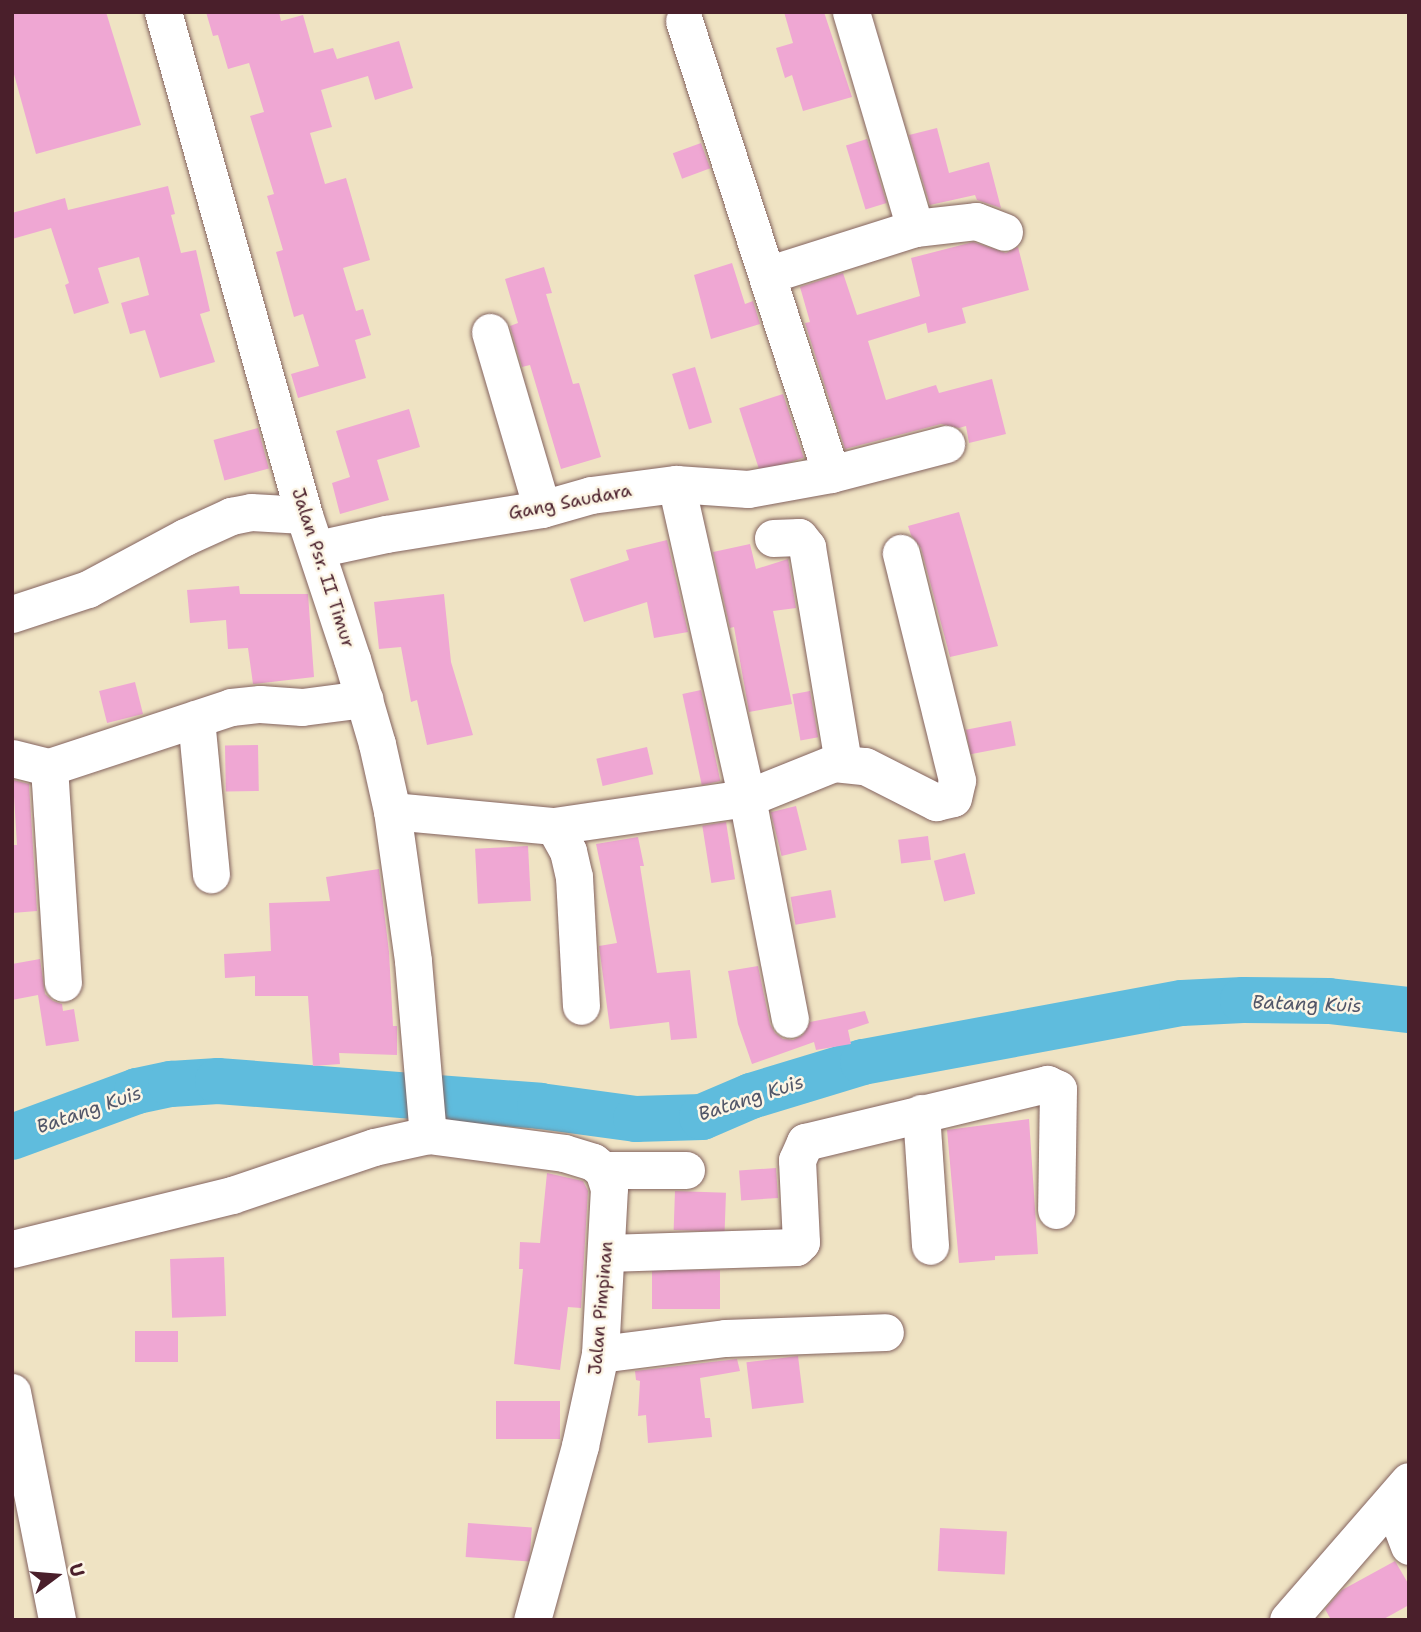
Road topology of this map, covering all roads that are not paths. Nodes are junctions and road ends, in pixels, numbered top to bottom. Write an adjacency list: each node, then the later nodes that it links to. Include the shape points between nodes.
1 (851, 12): 4 (street)
2 (165, 13): 12 (street, Jalan Psr. II Timur)
3 (684, 21): 6 (street)
4 (915, 228): 5 (street, via 976,221); 6 (street)
5 (1004, 232)
6 (767, 275): 9 (street)
7 (490, 332): 11 (street)
8 (946, 444): 9 (street, Gang Saudara)
9 (831, 474): 10 (street, Gang Saudara, via 748,489)
10 (676, 484): 11 (street, Gang Saudara, via 591,495); 22 (street)
11 (542, 509): 14 (street, Gang Saudara)
12 (304, 515): 14 (street, Jalan Psr. II Timur); 16 (street, via 251,512 231,516 88,589)
13 (773, 538): 20 (street, via 799,537 807,547)
14 (317, 549): 17 (street, Jalan Psr. II Timur)
15 (901, 553): 20 (street, via 957,792 953,798 936,802 864,766)
16 (12, 614)
17 (364, 699): 18 (street, via 302,707 246,705); 23 (street, Jalan Psr. II Timur)
18 (196, 719): 21 (street); 25 (street)
19 (12, 758): 21 (street)
20 (843, 762): 22 (street)
21 (49, 768): 26 (street)
22 (747, 798): 24 (street); 28 (street)
23 (392, 811): 24 (street); 30 (street, Jalan Psr. II Timur, via 413,961)
24 (554, 826): 27 (street, via 568,851 574,877)
25 (211, 874)
26 (63, 983)
27 (581, 1006)
28 (790, 1019)
29 (921, 1113): 33 (street, via 1047,1084 1055,1086); 34 (street); 36 (street, via 803,1144 797,1160 801,1242 796,1247)
30 (428, 1129): 31 (street, via 572,1155); 35 (street, via 232,1195)
31 (603, 1170): 32 (street); 36 (street, Jalan Pimpinan, via 609,1188)
32 (686, 1170)
33 (1056, 1210)
34 (930, 1246)
35 (12, 1249)
36 (606, 1253): 38 (street, Jalan Pimpinan)
37 (884, 1332): 38 (street, via 725,1338)
38 (600, 1354): 44 (street, Jalan Pimpinan)
39 (12, 1392): 41 (street)
40 (1400, 1491): 42 (street); 45 (street)
41 (23, 1496): 43 (street)
42 (1409, 1546)
43 (58, 1620)
44 (532, 1620)
45 (1288, 1620)

